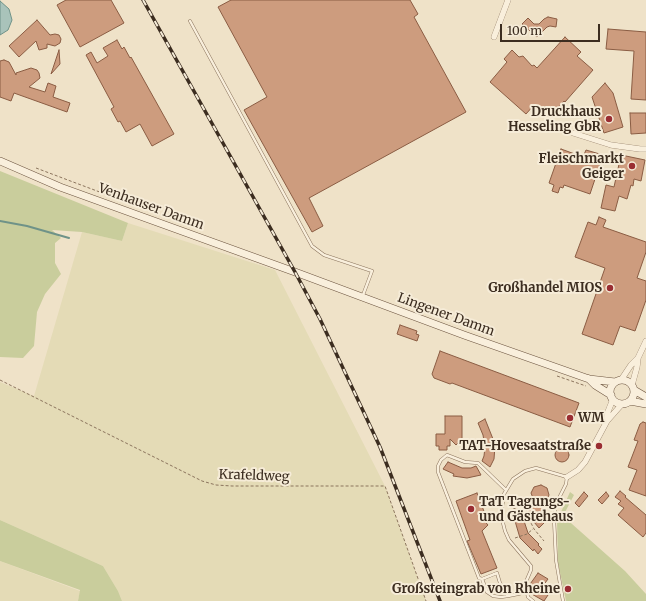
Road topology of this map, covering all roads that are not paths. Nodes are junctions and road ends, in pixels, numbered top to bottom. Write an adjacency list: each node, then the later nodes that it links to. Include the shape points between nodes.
1 (508, 0): 3 (street)
2 (190, 21): 8 (lane, via 312,246 324,255 372,271)
3 (494, 37)
4 (573, 133): 5 (street, via 611,145)
5 (646, 149)
6 (0, 161): 7 (main road, Venhauser Damm, via 60,187)
7 (295, 272): 8 (main road, Lingener Damm)
8 (362, 298): 11 (main road, Lingener Damm)
9 (646, 341): 10 (street)
10 (638, 358): 12 (street); 13 (street)
11 (589, 379): 12 (main road, Lingener Damm); 14 (main road, Lingener Damm)
12 (618, 381): 13 (main road, via 629,382); 14 (main road, via 611,388)
13 (633, 388): 15 (main road); 16 (main road, via 634,394)
14 (612, 397): 17 (main road, via 615,402); 19 (street)
15 (646, 397)
16 (630, 401): 17 (main road); 18 (main road)
17 (622, 404): 19 (street)
18 (646, 404)
19 (607, 421): 20 (street, via 585,462)
20 (567, 477): 21 (lane, via 536,468 528,469 513,479); 26 (lane, via 556,504 554,520 556,560)
21 (506, 490): 22 (lane, via 478,463 465,462 447,455 438,466 438,472 476,571); 23 (lane, via 502,504 503,522 509,540 531,566 525,584)
22 (482, 579): 24 (lane, via 487,592 495,596); 24 (lane, via 497,573)
23 (526, 592): 24 (lane); 25 (lane)
24 (508, 596)
25 (533, 601)
26 (563, 601)

